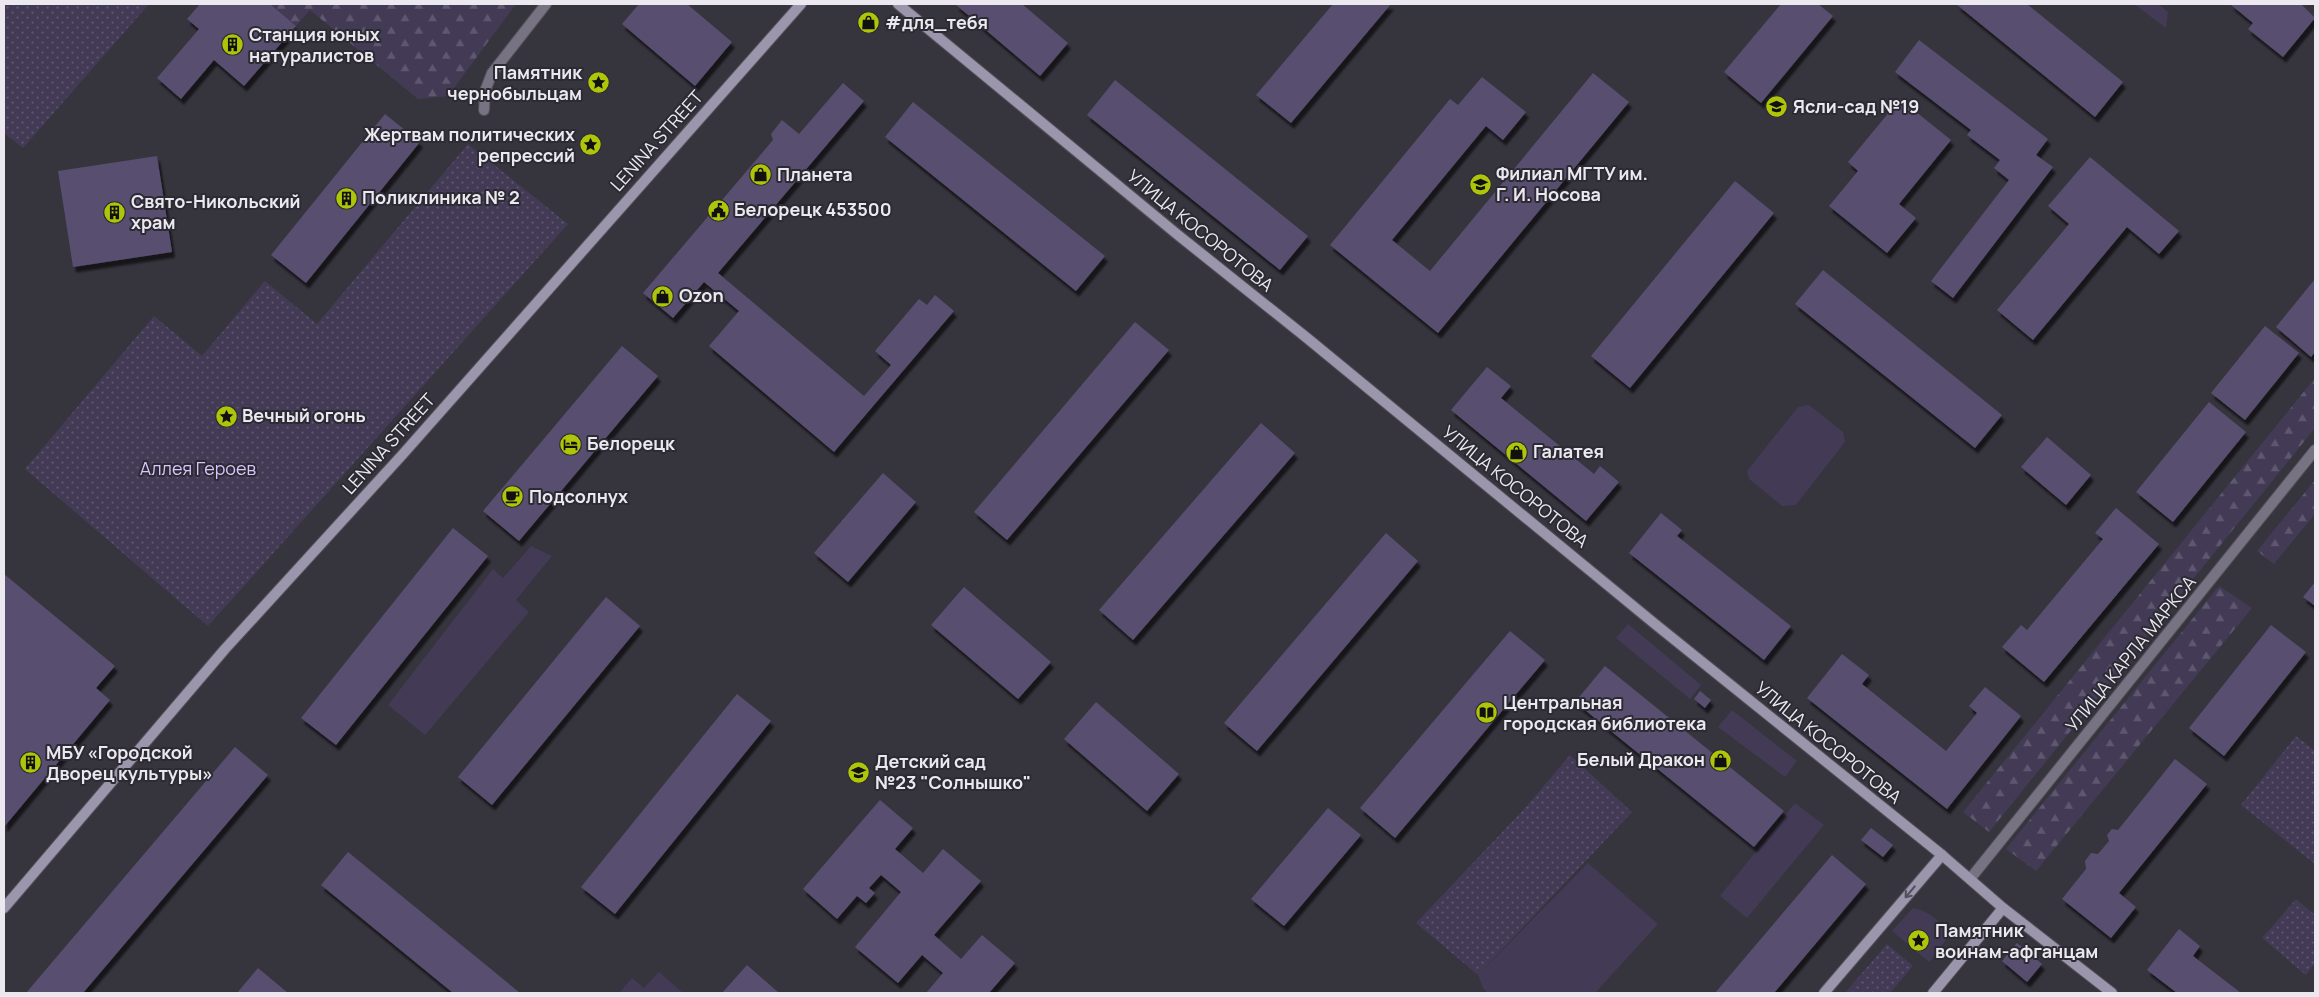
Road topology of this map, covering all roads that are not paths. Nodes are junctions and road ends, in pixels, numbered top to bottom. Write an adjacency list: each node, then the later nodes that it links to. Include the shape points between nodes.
1 (546, 4): 4 (street, via 492,73 485,91)
2 (801, 4): 8 (street, LENINA STREET, via 403,454 225,649)
3 (898, 4): 6 (street, УЛИЦА КОСОРОТОВА)
4 (484, 110)
5 (2315, 450): 7 (street, УЛИЦА КАРЛА МАРКСА)
6 (1942, 855): 7 (street, УЛИЦА КОСОРОТОВА); 10 (street, one-way to 10)
7 (1970, 879): 9 (street, УЛИЦА КОСОРОТОВА)
8 (4, 908)
9 (2003, 908): 11 (street); 12 (street, УЛИЦА КОСОРОТОВА)
10 (1824, 993)
11 (1933, 993)
12 (2112, 993)

